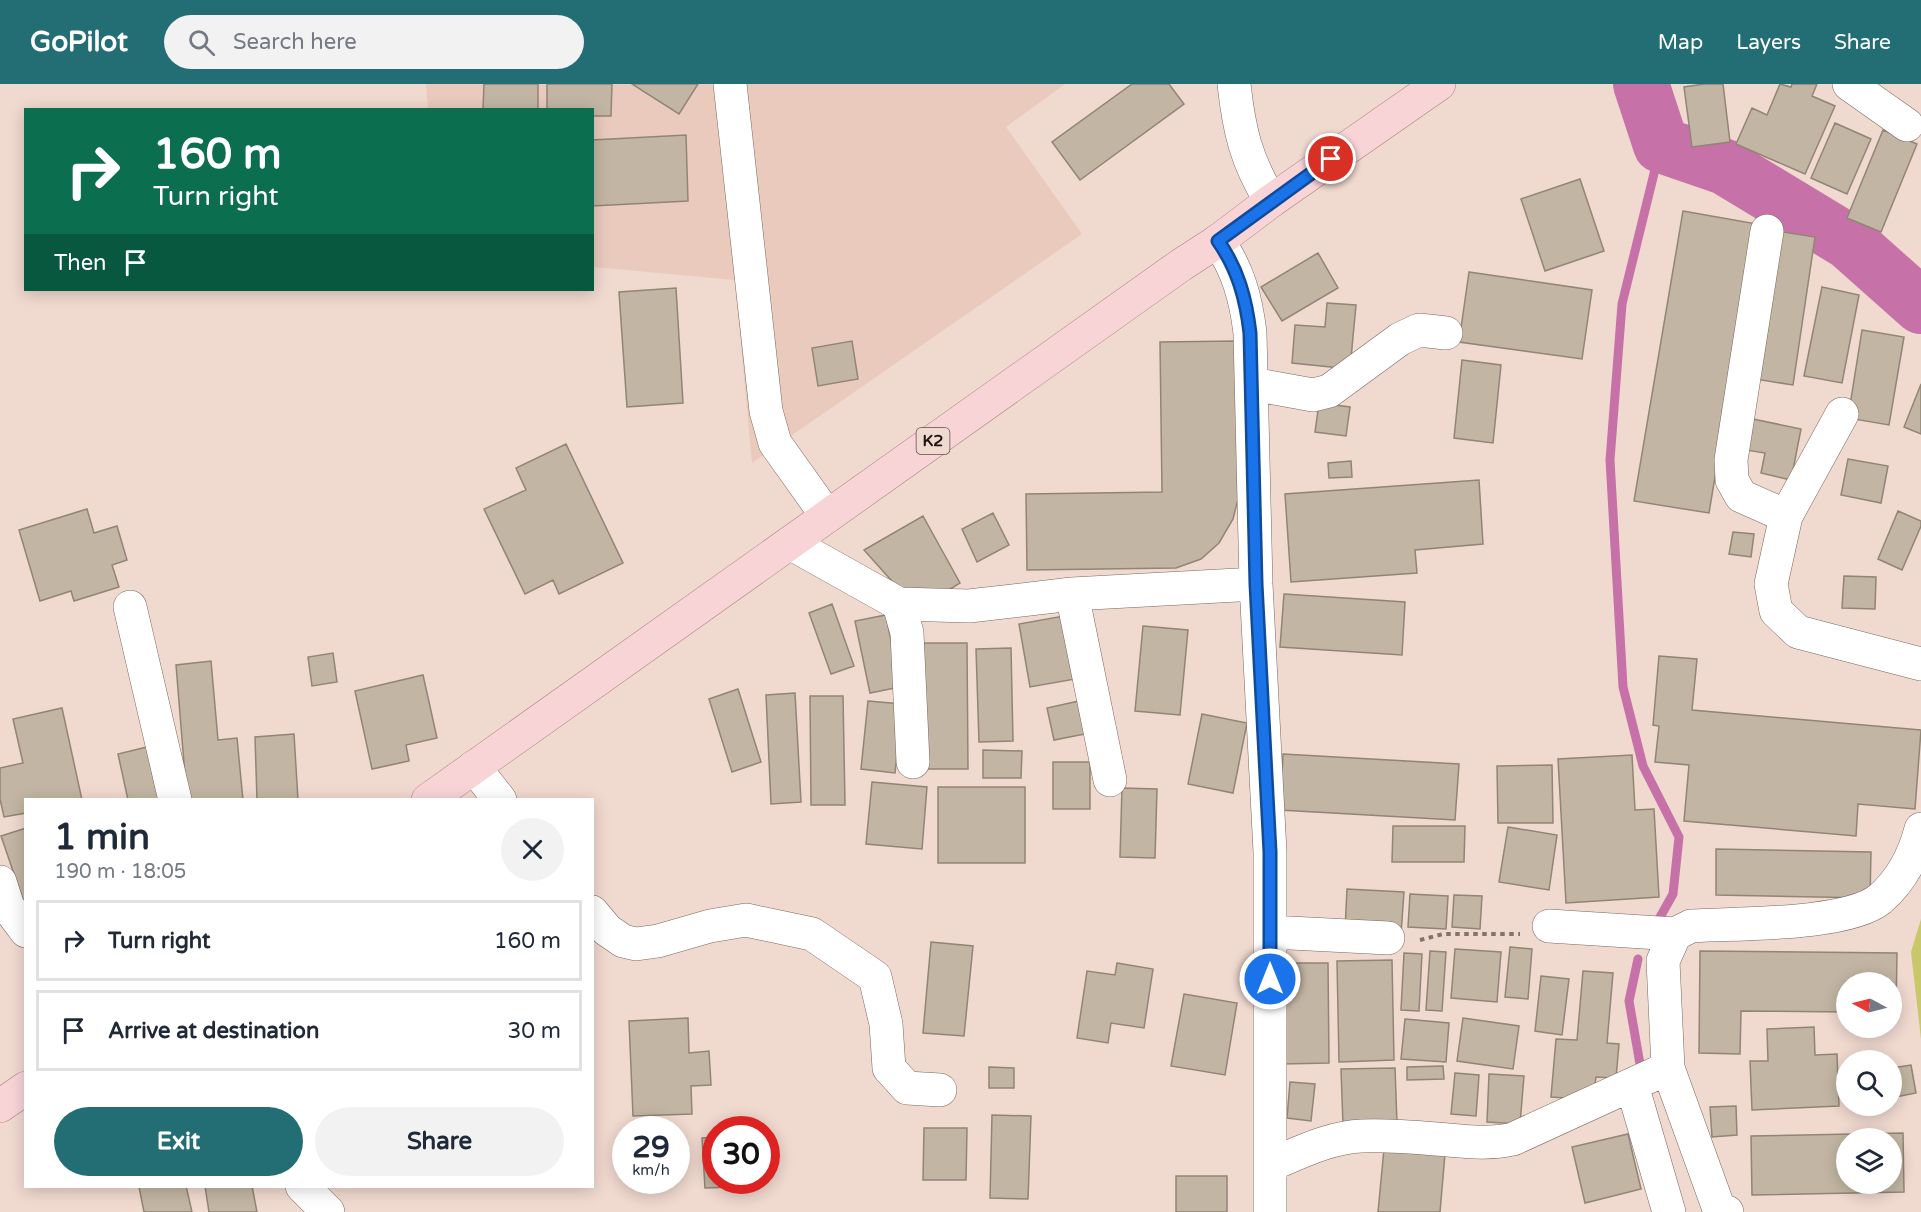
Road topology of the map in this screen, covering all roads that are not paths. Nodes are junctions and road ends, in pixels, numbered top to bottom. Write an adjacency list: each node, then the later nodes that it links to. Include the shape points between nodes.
1 (730, 84): 12 (street, via 766,411 775,443)
2 (1233, 84): 6 (street, via 1238,125 1255,175)
3 (1439, 84): 6 (main road, K2)
4 (1849, 84): 5 (street)
5 (1907, 125)
6 (1271, 201): 8 (main road, K2)
7 (1767, 231): 13 (street, via 1731,460 1732,480 1741,496)
8 (1218, 241): 10 (street, via 1231,258 1244,297); 12 (main road, K2)
9 (1446, 333): 10 (street, via 1419,330 1400,339 1329,391 1313,395)
10 (1252, 384): 15 (street)
11 (1842, 414): 13 (street)
12 (827, 516): 14 (main road, K2)
13 (1786, 516): 19 (street, via 1771,584 1776,611 1798,632)
14 (790, 543): 17 (street); 21 (main road, K2)
15 (1256, 584): 16 (street); 29 (street)
16 (1072, 594): 17 (street, via 969,606); 22 (street)
17 (899, 604): 20 (street, via 907,633)
18 (130, 607): 23 (street)
19 (1921, 664)
20 (913, 762)
21 (474, 767): 24 (main road, K2); 25 (street)
22 (1110, 780)
23 (175, 798)
24 (431, 798)
25 (498, 798)
26 (1921, 829): 32 (street, via 1905,871 1879,900 1848,914 1809,920 1691,926)
27 (0, 882): 31 (street, via 8,907)
28 (600, 921): 37 (street, via 623,941 636,944 746,921 812,934 875,977 886,1024 889,1068 907,1088)
29 (1270, 924): 33 (street); 39 (street)
30 (1549, 926): 32 (street)
31 (24, 928)
32 (1675, 934): 34 (street, via 1663,961)
33 (1388, 938)
34 (1668, 1068): 35 (street); 44 (street, via 1719,1209)
35 (1632, 1085): 39 (street, via 1535,1130 1496,1143 1361,1136 1323,1144); 43 (street)
36 (24, 1089): 38 (main road)
37 (940, 1090)
38 (0, 1106)
39 (1270, 1165): 42 (street)
40 (304, 1188): 41 (street)
41 (328, 1212)
42 (1270, 1212)
43 (1669, 1212)
44 (1727, 1212)

